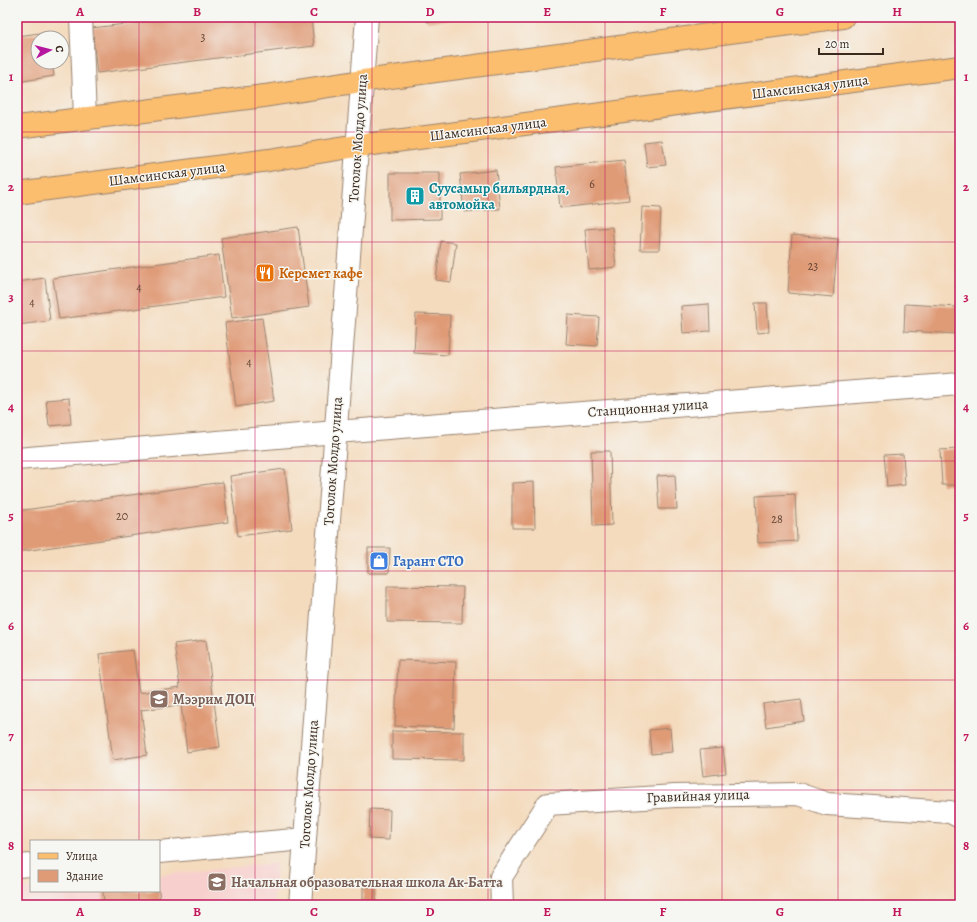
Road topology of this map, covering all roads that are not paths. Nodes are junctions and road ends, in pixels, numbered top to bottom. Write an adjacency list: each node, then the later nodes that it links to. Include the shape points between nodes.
1 (81, 17): 6 (street)
2 (367, 17): 5 (street, Тоголок Молдо улица)
3 (843, 17): 5 (main road)
4 (960, 67): 8 (main road, Шамсинская улица)
5 (362, 81): 6 (main road); 8 (street, Тоголок Молдо улица)
6 (85, 118): 7 (main road)
7 (17, 127)
8 (357, 146): 9 (main road, Шамсинская улица); 11 (street, Тоголок Молдо улица)
9 (17, 193)
10 (960, 384): 11 (street, Станционная улица)
11 (336, 432): 12 (street, Станционная улица); 14 (street, Тоголок Молдо улица)
12 (17, 459)
13 (960, 817): 19 (street, Гравийная улица, via 950,812 827,804 798,794 675,796 548,804 501,877)
14 (305, 838): 15 (street); 18 (street, Тоголок Молдо улица)
15 (160, 852)
16 (30, 865): 17 (street)
17 (17, 866)
18 (300, 905)
19 (502, 905)

